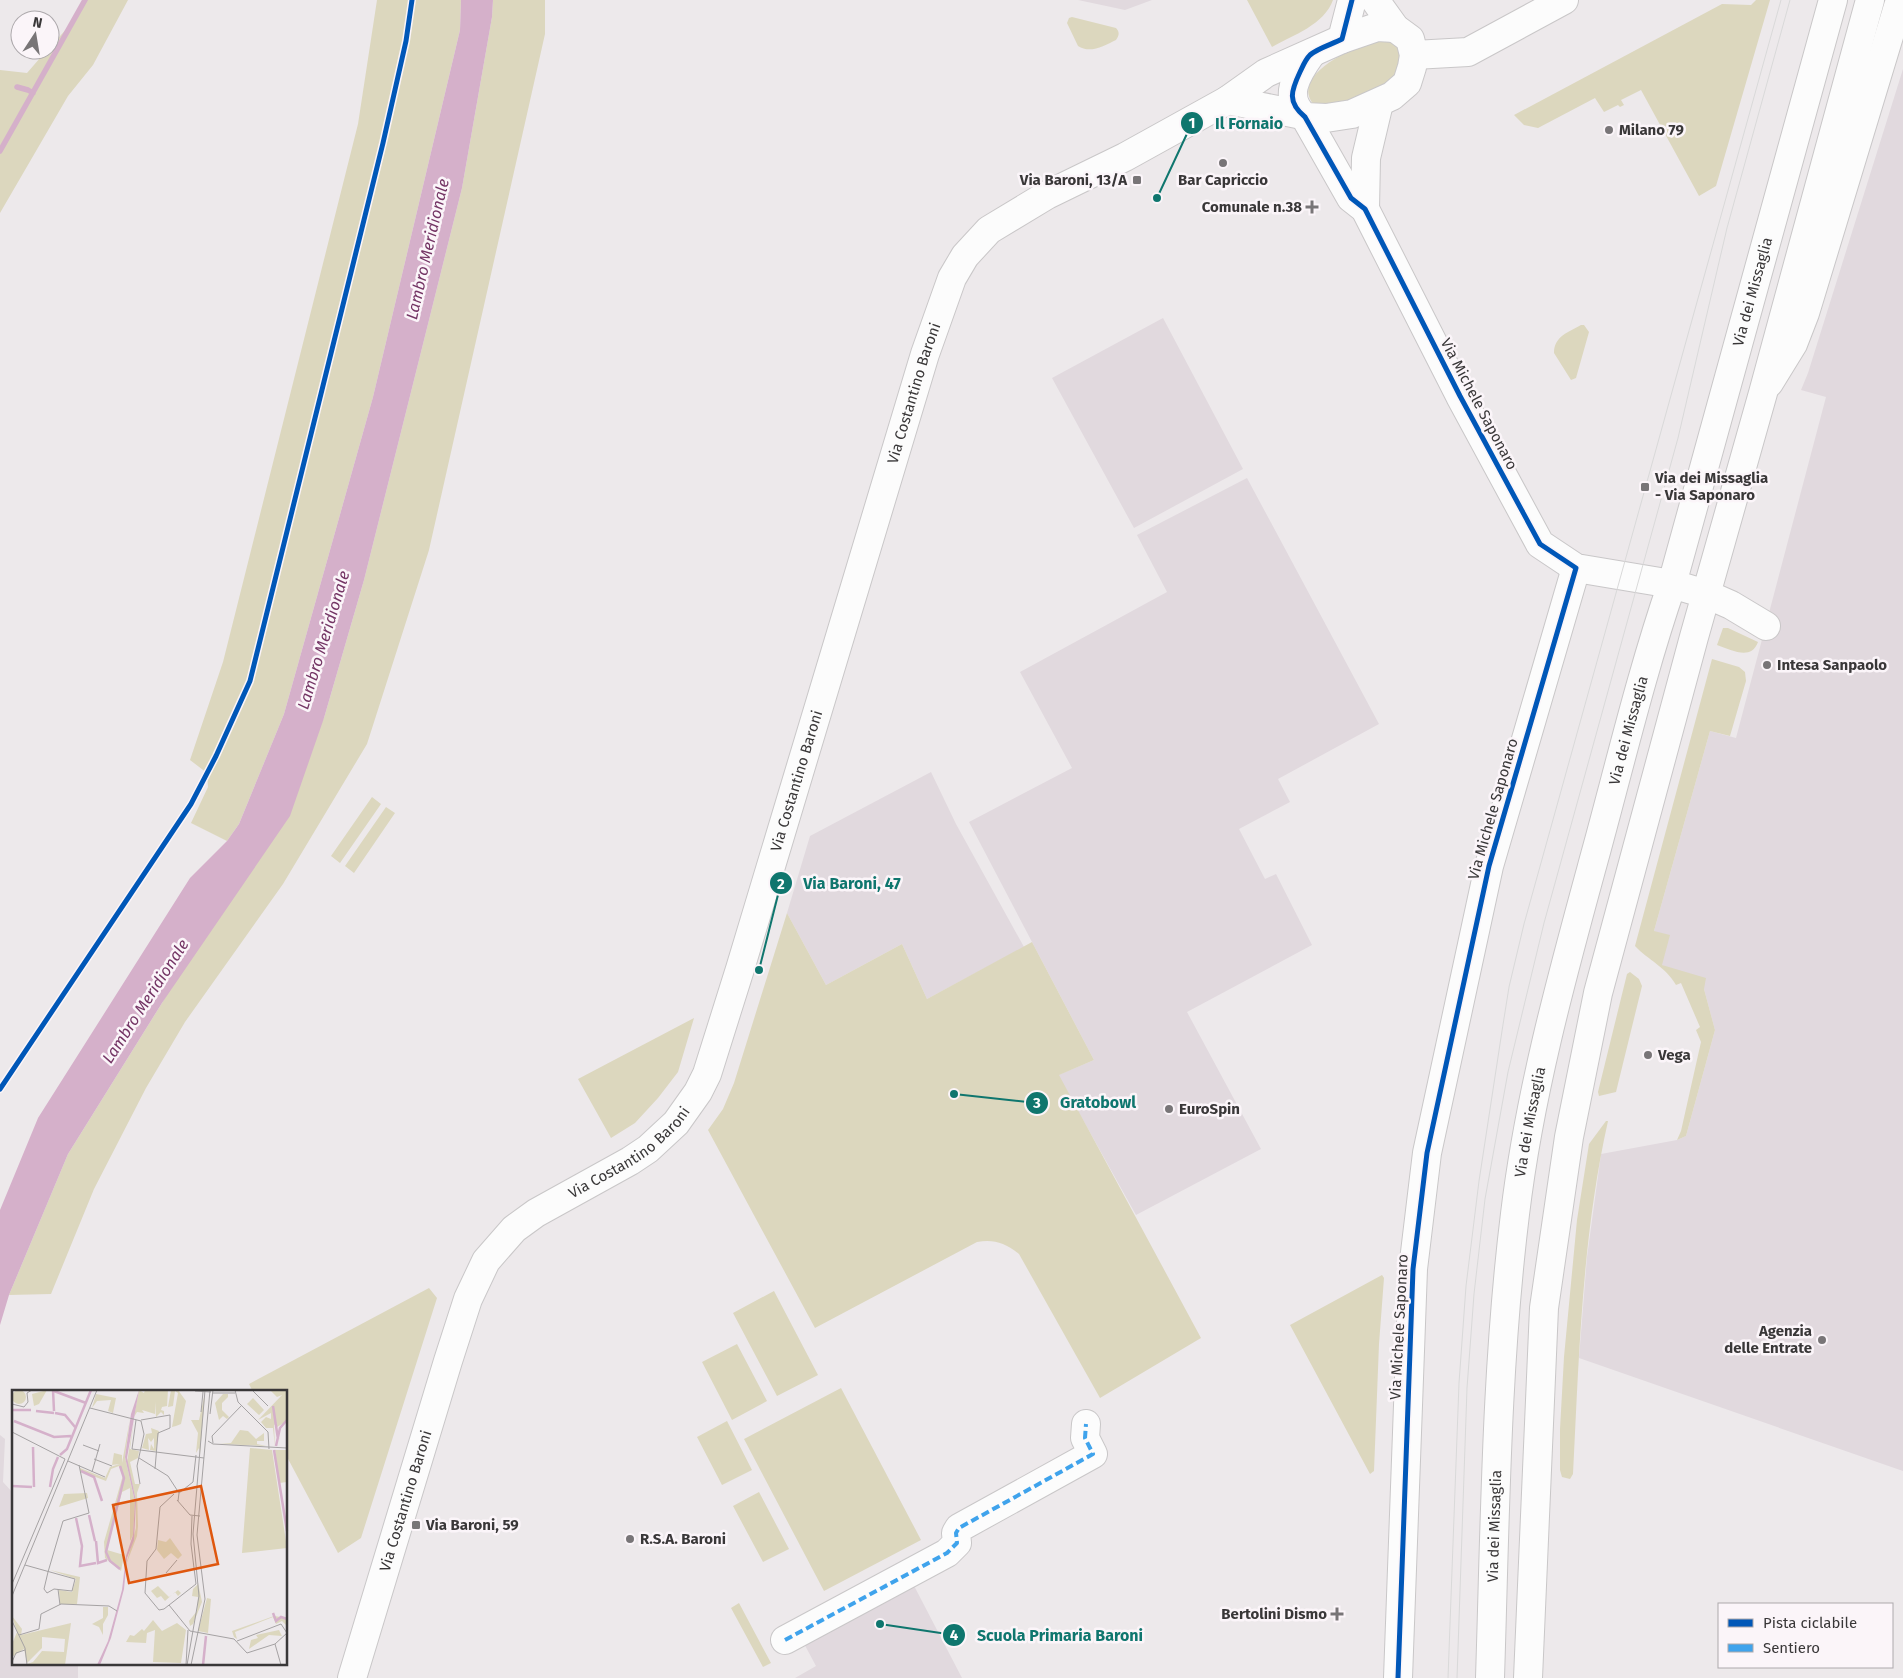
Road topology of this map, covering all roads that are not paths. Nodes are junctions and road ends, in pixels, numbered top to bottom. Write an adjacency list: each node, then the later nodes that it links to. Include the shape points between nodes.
1 (1352, 0): 8 (street)
2 (1375, 0): 7 (street)
3 (1564, 0): 10 (street, via 1468,52)
4 (1833, 0): 17 (street, Via dei Missaglia)
5 (1870, 0): 15 (street)
6 (1900, 0): 15 (street, via 1805,313 1792,344)
7 (1395, 28): 8 (street, Via Costantino Baroni, via 1377,27); 10 (street, via 1410,39)
8 (1342, 39): 9 (street, Via Costantino Baroni)
9 (1311, 54): 11 (street, Via Costantino Baroni, via 1266,73); 13 (street, via 1298,75 1292,94 1296,109)
10 (1414, 55): 12 (street, via 1407,83)
11 (1228, 100): 13 (street); 22 (street, Via Costantino Baroni, via 1047,195 989,230 952,278 925,354 707,1074 676,1123 648,1149 536,1212 514,1229 486,1261 468,1299 448,1361)
12 (1379, 103): 13 (street, via 1352,114 1326,118); 14 (street, Via Michele Saponaro, via 1366,158)
13 (1303, 116): 14 (street, Via Michele Saponaro, via 1350,198)
14 (1365, 209): 16 (street, Via Michele Saponaro, via 1540,544)
15 (1763, 393): 18 (street)
16 (1576, 568): 17 (street, Via Michele Saponaro); 23 (street, Via Michele Saponaro, via 1489,866 1427,1153 1413,1269)
17 (1672, 584): 18 (street); 24 (street, Via dei Missaglia, via 1654,636 1570,948 1530,1112 1515,1214 1502,1346)
18 (1706, 594): 19 (street); 25 (street, via 1598,993 1569,1138 1544,1308)
19 (1766, 626)
20 (1086, 1424): 21 (street, via 1085,1438 1093,1454 959,1528 956,1533 958,1543 947,1553)
21 (785, 1640)
22 (352, 1678)
23 (1398, 1678)
24 (1490, 1678)
25 (1528, 1678)

